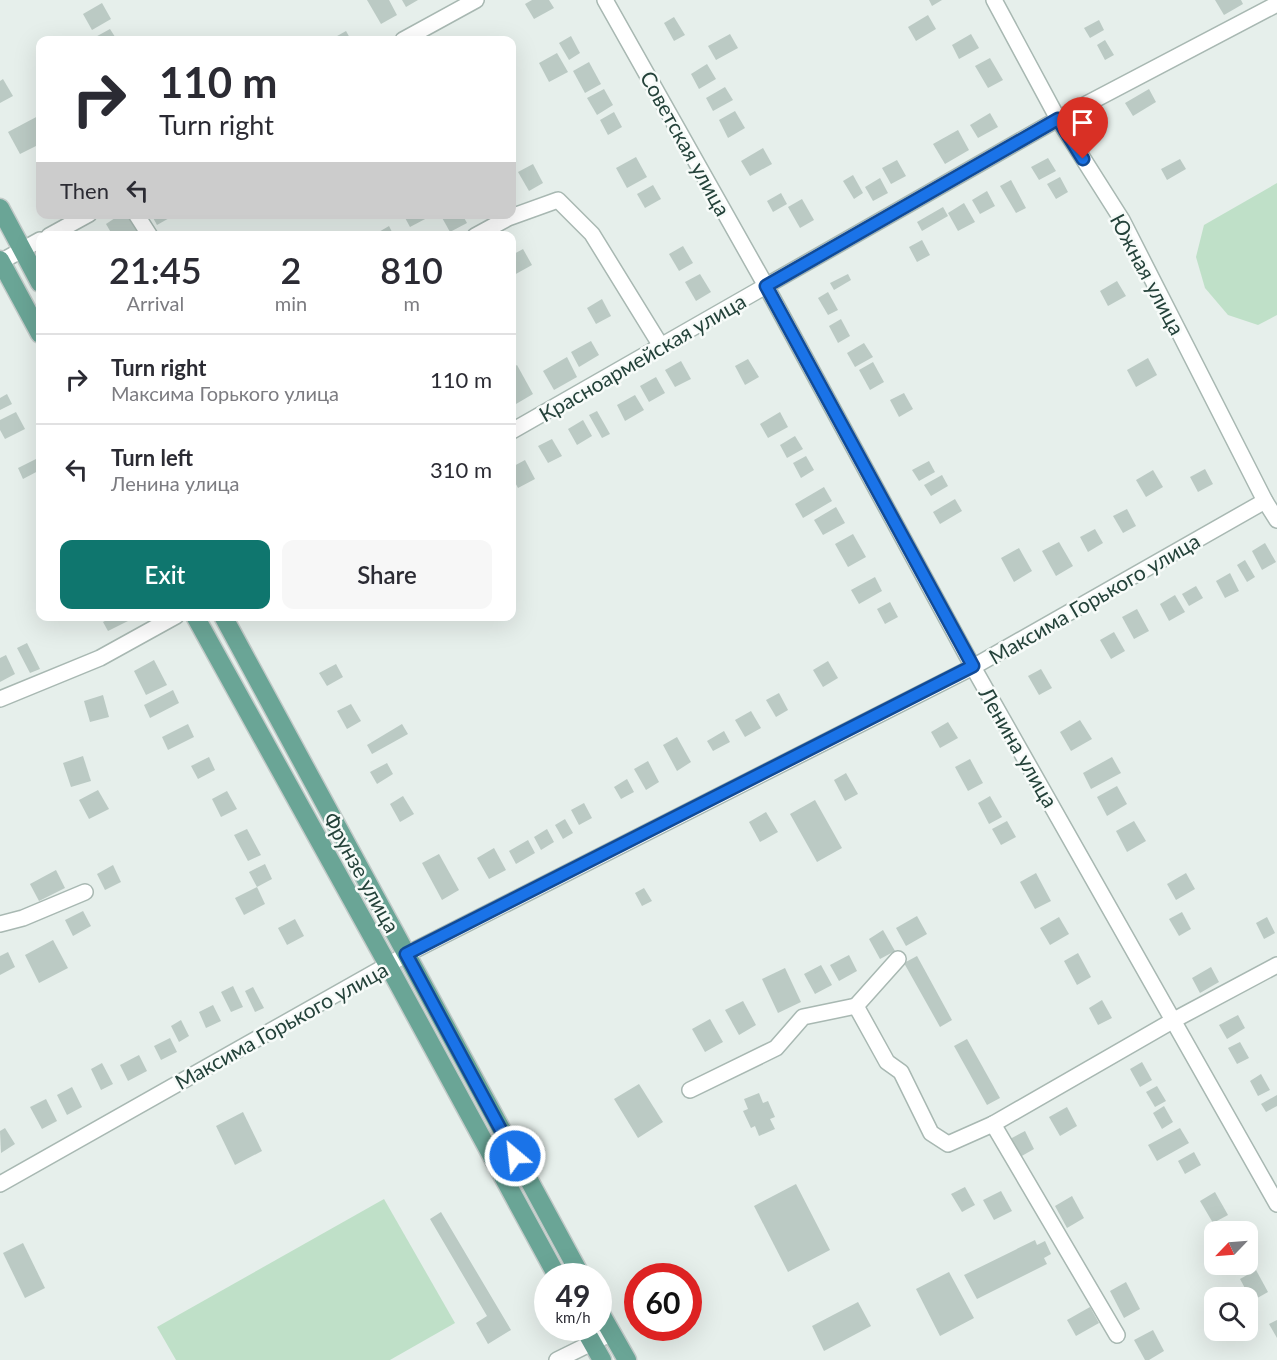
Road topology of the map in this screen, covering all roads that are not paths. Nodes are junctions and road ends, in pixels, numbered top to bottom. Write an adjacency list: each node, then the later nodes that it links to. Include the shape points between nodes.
1 (476, 0): 5 (street)
2 (605, 0): 17 (street, Советская улица)
3 (994, 0): 6 (street, Южная улица)
4 (1272, 8): 6 (street, Красноармейская улица)
5 (410, 36)
6 (1058, 119): 17 (street, Красноармейская улица); 21 (street, Южная улица, via 1122,220)
7 (0, 208): 14 (main road)
8 (516, 215): 19 (street, via 558,200 592,234)
9 (80, 219): 11 (street)
10 (506, 219): 12 (street)
11 (58, 231)
12 (484, 231)
13 (36, 242): 14 (street)
14 (22, 249): 15 (street); 16 (main road)
15 (0, 262): 18 (main road)
16 (36, 275)
17 (766, 286): 19 (street, Красноармейская улица); 26 (street, Ленина улица)
18 (36, 327)
19 (661, 346): 20 (street, Красноармейская улица)
20 (516, 429)
21 (1265, 501): 22 (street, Южная улица); 26 (street, Максима Горького улица)
22 (1277, 520)
23 (167, 621): 27 (street, via 100,658)
24 (198, 621): 32 (main road, Фрунзе улица)
25 (226, 621): 30 (main road, Фрунзе улица)
26 (973, 666): 30 (street, Максима Горького улица); 35 (street, Ленина улица)
27 (0, 699)
28 (85, 892): 29 (street)
29 (0, 924)
30 (406, 954): 32 (street, Максима Горького улица); 41 (main road, Фрунзе улица)
31 (897, 959): 34 (street)
32 (388, 965): 38 (street, Максима Горького улица); 40 (main road, Фрунзе улица)
33 (1277, 965): 35 (street)
34 (856, 1006): 36 (street, via 803,1017 776,1048); 37 (street, via 887,1062 901,1072 931,1133 948,1144)
35 (1174, 1020): 37 (street); 39 (street, Ленина улица)
36 (690, 1090)
37 (993, 1124): 43 (street)
38 (0, 1184)
39 (1277, 1204)
40 (550, 1263)
41 (573, 1263)
42 (612, 1333): 48 (main road)
43 (1118, 1335)
44 (581, 1341): 46 (street)
45 (592, 1341): 47 (main road)
46 (557, 1360)
47 (602, 1360)
48 (627, 1360)

